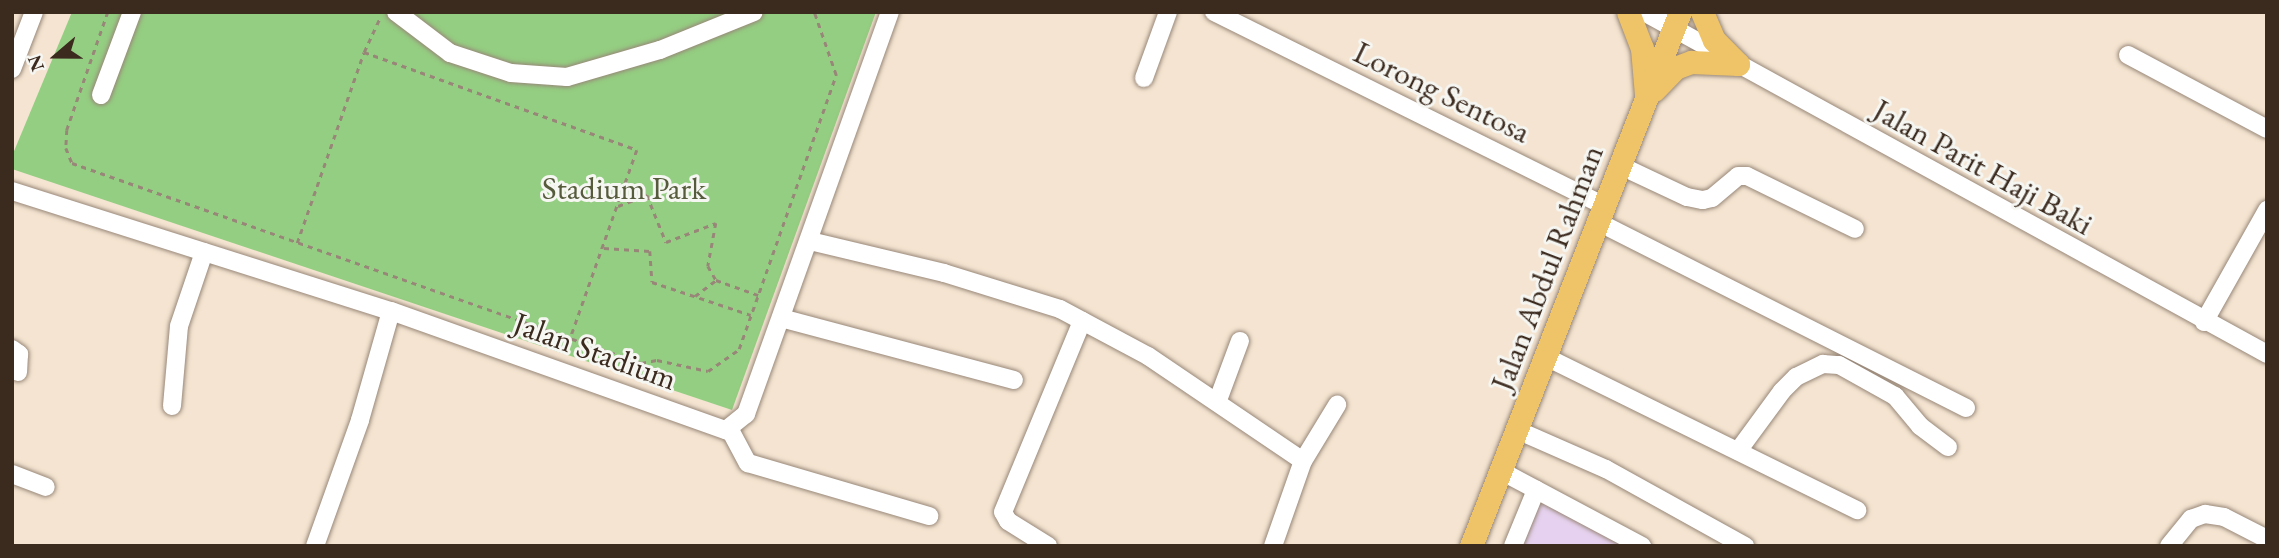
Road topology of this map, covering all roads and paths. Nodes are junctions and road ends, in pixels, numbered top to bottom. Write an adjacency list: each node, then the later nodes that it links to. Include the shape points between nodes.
1 (34, 12): 18 (street)
2 (108, 12): 30 (path, via 67,130 66,148 72,163)
3 (132, 12): 20 (street)
4 (383, 12): 15 (path)
5 (396, 12): 6 (street, via 450,53 511,73 567,77 660,50)
6 (754, 12)
7 (814, 12): 34 (path, via 836,75)
8 (890, 12): 29 (street)
9 (1168, 12): 19 (street)
10 (1214, 12): 27 (street, Lorong Sentosa)
11 (1628, 12): 21 (main road, via 1642,48)
12 (1644, 12): 14 (street, Jalan Parit Haji Baki)
13 (1702, 12): 17 (main road, via 1714,40)
14 (1676, 20): 17 (street, Jalan Parit Haji Baki); 21 (main road, Jalan Abdul Rahman)
15 (364, 52): 25 (path, via 637,150); 30 (path)
16 (2128, 55): 22 (street)
17 (1738, 64): 21 (main road, via 1707,60 1675,68); 40 (street, Jalan Parit Haji Baki)
18 (12, 68)
19 (1144, 78)
20 (101, 95)
21 (1647, 98): 23 (main road, Jalan Abdul Rahman)
22 (2267, 129)
23 (1621, 166): 27 (main road, Jalan Abdul Rahman); 28 (street, via 1703,200 1738,176 1747,176)
24 (12, 191): 32 (street, Jalan Stadium)
25 (617, 206): 31 (path); 33 (path, via 647,195 666,242 716,223 707,254)
26 (2267, 210): 40 (street)
27 (1603, 215): 45 (main road, Jalan Abdul Rahman); 51 (street, Lorong Sentosa)
28 (1855, 229)
29 (810, 241): 38 (street); 39 (street, via 1015,293)
30 (297, 243): 41 (path)
31 (602, 248): 35 (path, via 650,251 652,282); 41 (path)
32 (204, 252): 36 (street, Jalan Stadium); 50 (street, via 179,326)
33 (716, 280): 34 (path); 35 (path)
34 (758, 295): 37 (path)
35 (695, 296): 37 (path)
36 (391, 311): 52 (street, Jalan Stadium); 64 (street, via 360,420)
37 (751, 315): 41 (path, via 739,349 724,364 708,371 657,360 641,363)
38 (781, 318): 47 (street); 52 (street, via 746,414)
39 (1082, 321): 48 (street); 65 (street, via 1003,512 1008,521)
40 (2204, 322): 44 (street, Jalan Parit Haji Baki)
41 (570, 339)
42 (1240, 341): 48 (street)
43 (12, 349): 46 (street, via 19,354)
44 (2267, 354)
45 (1546, 357): 53 (main road, Jalan Abdul Rahman); 55 (street)
46 (18, 372)
47 (1014, 380)
48 (1218, 400): 56 (street)
49 (1337, 405): 56 (street)
50 (172, 406)
51 (1966, 408)
52 (729, 428): 62 (street, via 748,463)
53 (1517, 429): 57 (main road, Jalan Abdul Rahman); 70 (street, via 1606,469)
54 (1948, 447): 55 (street, via 1920,426 1895,396 1839,365 1823,364 1796,377 1782,391)
55 (1738, 451): 61 (street)
56 (1303, 461): 66 (street)
57 (1501, 471): 60 (street); 67 (main road, Jalan Abdul Rahman)
58 (12, 474): 59 (street)
59 (46, 488)
60 (1536, 490): 68 (street); 69 (street)
61 (1857, 510)
62 (929, 516)
63 (2267, 539): 71 (street, via 2224,517 2205,514 2191,519)
64 (314, 546)
65 (1048, 546)
66 (1273, 546)
67 (1471, 546)
68 (1513, 546)
69 (1642, 546)
70 (1745, 546)
71 (2169, 546)

